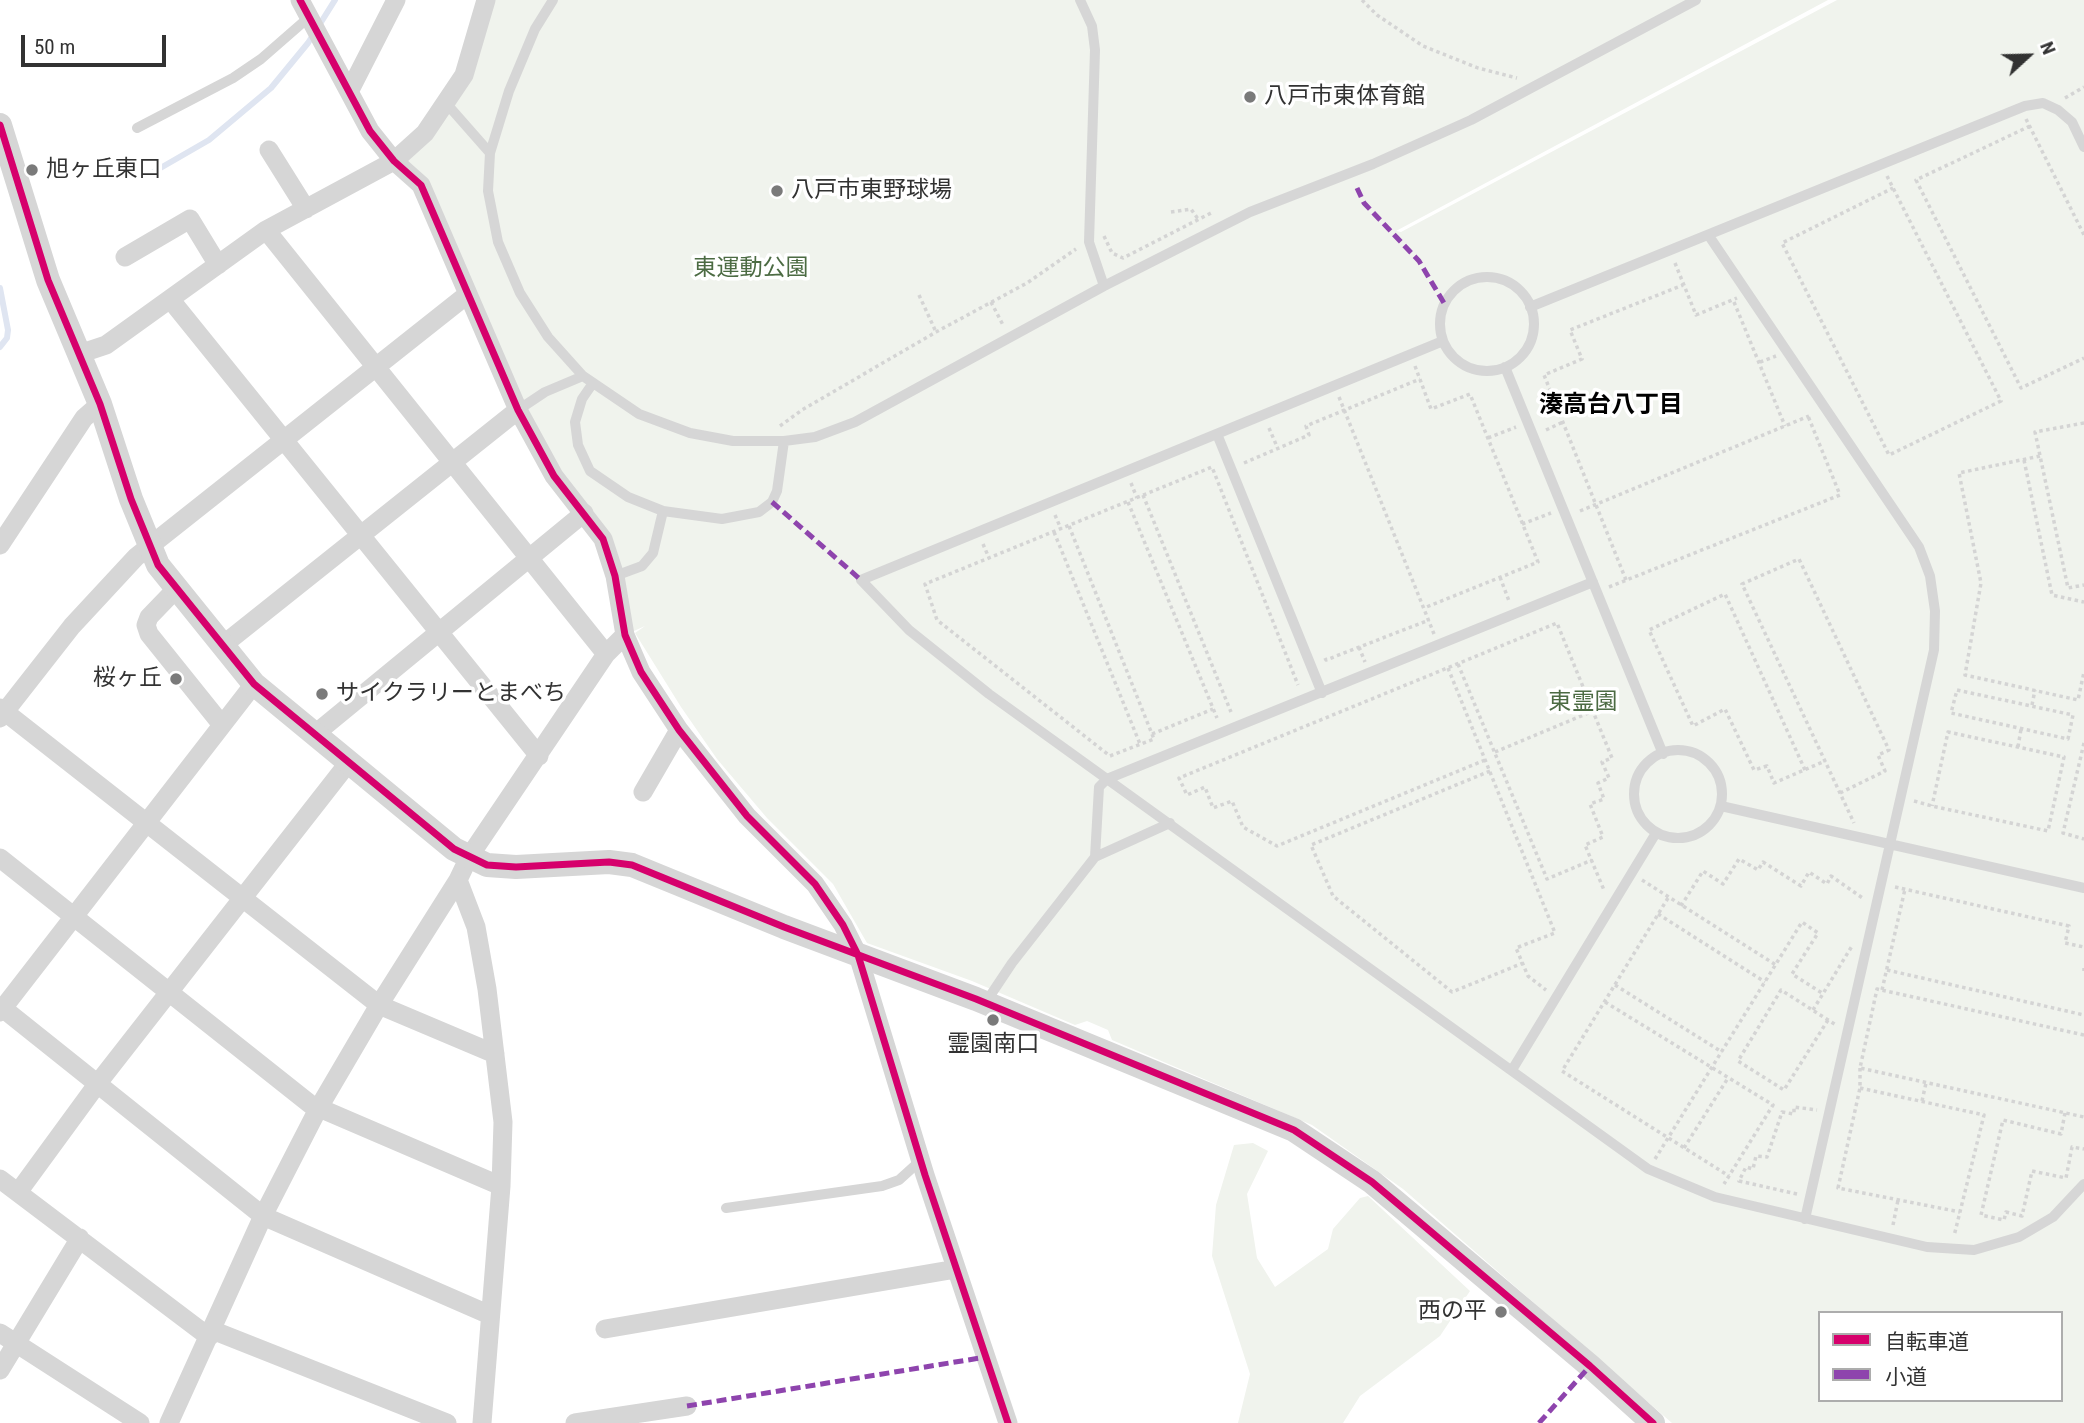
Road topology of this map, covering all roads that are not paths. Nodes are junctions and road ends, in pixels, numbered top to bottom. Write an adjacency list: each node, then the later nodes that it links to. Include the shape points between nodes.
1 (396, 0): 7 (street)
2 (486, 0): 8 (street, via 464,75)
3 (553, 0): 13 (lane, via 535,29 509,91)
4 (1080, 0): 20 (lane, via 1093,26 1096,50 1089,242)
5 (1696, 0): 20 (lane, via 1471,120 1250,212)
6 (304, 9): 7 (street); 10 (lane, via 261,60)
7 (349, 92): 14 (street, via 370,131)
8 (446, 103): 13 (lane); 14 (street, via 425,133)
9 (0, 125): 25 (street, via 48,280)
10 (136, 128)
11 (2084, 147): 17 (lane, via 2071,122 2058,110 2043,103 2025,106)
12 (268, 150): 15 (street)
13 (490, 153): 28 (lane, via 488,191 498,242 520,293 548,337)
14 (394, 160): 15 (street); 21 (street, via 421,185)
15 (306, 209): 16 (street)
16 (267, 230): 19 (street); 26 (street)
17 (1709, 236): 23 (lane); 64 (lane, via 1919,547 1930,576 1934,650)
18 (125, 257): 19 (street, via 190,219)
19 (218, 265): 22 (street)
20 (1104, 286): 34 (lane, via 855,422 815,437)
21 (468, 294): 26 (street); 31 (street)
22 (170, 299): 25 (street, via 106,345); 33 (street)
23 (1530, 307): 24 (lane, via 1521,291 1502,279 1468,280 1444,303); 27 (lane, via 1534,322 1529,344)
24 (1443, 341): 27 (lane, via 1452,356 1472,368); 32 (lane)
25 (79, 354): 30 (street)
26 (374, 367): 33 (street); 35 (street)
27 (1505, 367): 43 (lane)
28 (583, 376): 29 (lane); 31 (lane)
29 (593, 383): 34 (lane, via 639,414 690,433 733,441); 36 (lane, via 575,422 578,445 590,471 628,496)
30 (100, 404): 39 (street, via 84,418); 40 (street)
31 (518, 410): 35 (street); 37 (street, via 554,476)
32 (1217, 434): 50 (lane); 58 (lane, via 861,580 909,630)
33 (283, 439): 38 (street); 40 (street)
34 (784, 441): 36 (lane, via 777,491 759,512 722,519)
35 (451, 463): 38 (street); 41 (street)
36 (663, 510): 42 (lane, via 653,553 642,566)
37 (584, 513): 41 (street); 42 (street, via 603,539)
38 (359, 535): 45 (street); 47 (street)
39 (0, 545)
40 (149, 549): 44 (street); 51 (street, via 136,557 72,626)
41 (529, 556): 45 (street); 48 (street)
42 (615, 576): 46 (street)
43 (1595, 587): 50 (lane, via 1515,614); 55 (lane)
44 (176, 589): 47 (street); 52 (street, via 149,617 149,634)
45 (437, 632): 54 (street); 56 (street)
46 (625, 635): 48 (street); 53 (street, via 641,672)
47 (223, 645): 49 (street)
48 (606, 654): 56 (street)
49 (254, 684): 52 (street); 54 (street)
50 (1322, 693): 58 (lane)
51 (2, 713): 62 (street)
52 (222, 725): 62 (street)
53 (679, 730): 59 (street); 72 (street, via 747,816 815,884)
54 (315, 734): 57 (street)
55 (1663, 754): 60 (lane, via 1690,752 1709,763 1721,783); 63 (lane, via 1640,772 1635,794 1640,816)
56 (539, 756): 65 (street)
57 (349, 762): 65 (street); 70 (street)
58 (1107, 779): 61 (lane); 66 (lane, via 1099,787)
59 (643, 792)
60 (1721, 806): 63 (lane, via 1700,833 1678,838); 64 (lane)
61 (1170, 823): 66 (lane); 78 (lane)
62 (146, 824): 70 (street); 71 (street)
63 (1656, 832): 78 (lane)
64 (1888, 844): 69 (lane); 88 (lane)
65 (469, 857): 68 (street); 72 (street, via 488,865 516,867 596,862 632,865)
66 (1095, 857): 74 (lane)
67 (0, 858): 71 (street)
68 (458, 880): 75 (street); 77 (street, via 476,927)
69 (2084, 888)
70 (242, 900): 73 (street); 75 (street)
71 (74, 916): 73 (street); 76 (street)
72 (858, 955): 74 (street); 81 (street)
73 (169, 993): 79 (street); 80 (street)
74 (986, 1003): 103 (street, via 1294,1130 1372,1182)
75 (379, 1005): 77 (street); 80 (street)
76 (1, 1009): 79 (street)
77 (495, 1054): 84 (street, via 503,1122)
78 (1511, 1070): 88 (lane, via 1648,1169 1715,1197)
79 (98, 1083): 85 (street); 87 (street)
80 (318, 1109): 84 (street); 87 (street)
81 (921, 1161): 86 (lane, via 899,1180 881,1185); 90 (street)
82 (0, 1179): 85 (street)
83 (2084, 1184): 88 (lane, via 2053,1217 2019,1237 1974,1250)
84 (501, 1186): 91 (street)
85 (19, 1191): 89 (street)
86 (726, 1208)
87 (263, 1216): 91 (street); 93 (street)
88 (1805, 1219)
89 (80, 1238): 93 (street); 94 (street)
90 (956, 1269): 92 (street); 102 (street)
91 (490, 1315): 100 (street)
92 (605, 1329)
93 (210, 1333): 98 (street); 99 (street)
94 (8, 1338): 95 (street); 97 (street)
95 (0, 1370)
96 (687, 1406): 101 (street)
97 (140, 1423)
98 (169, 1423)
99 (447, 1423)
100 (482, 1423)
101 (575, 1423)
102 (1008, 1423)
103 (1653, 1423)

